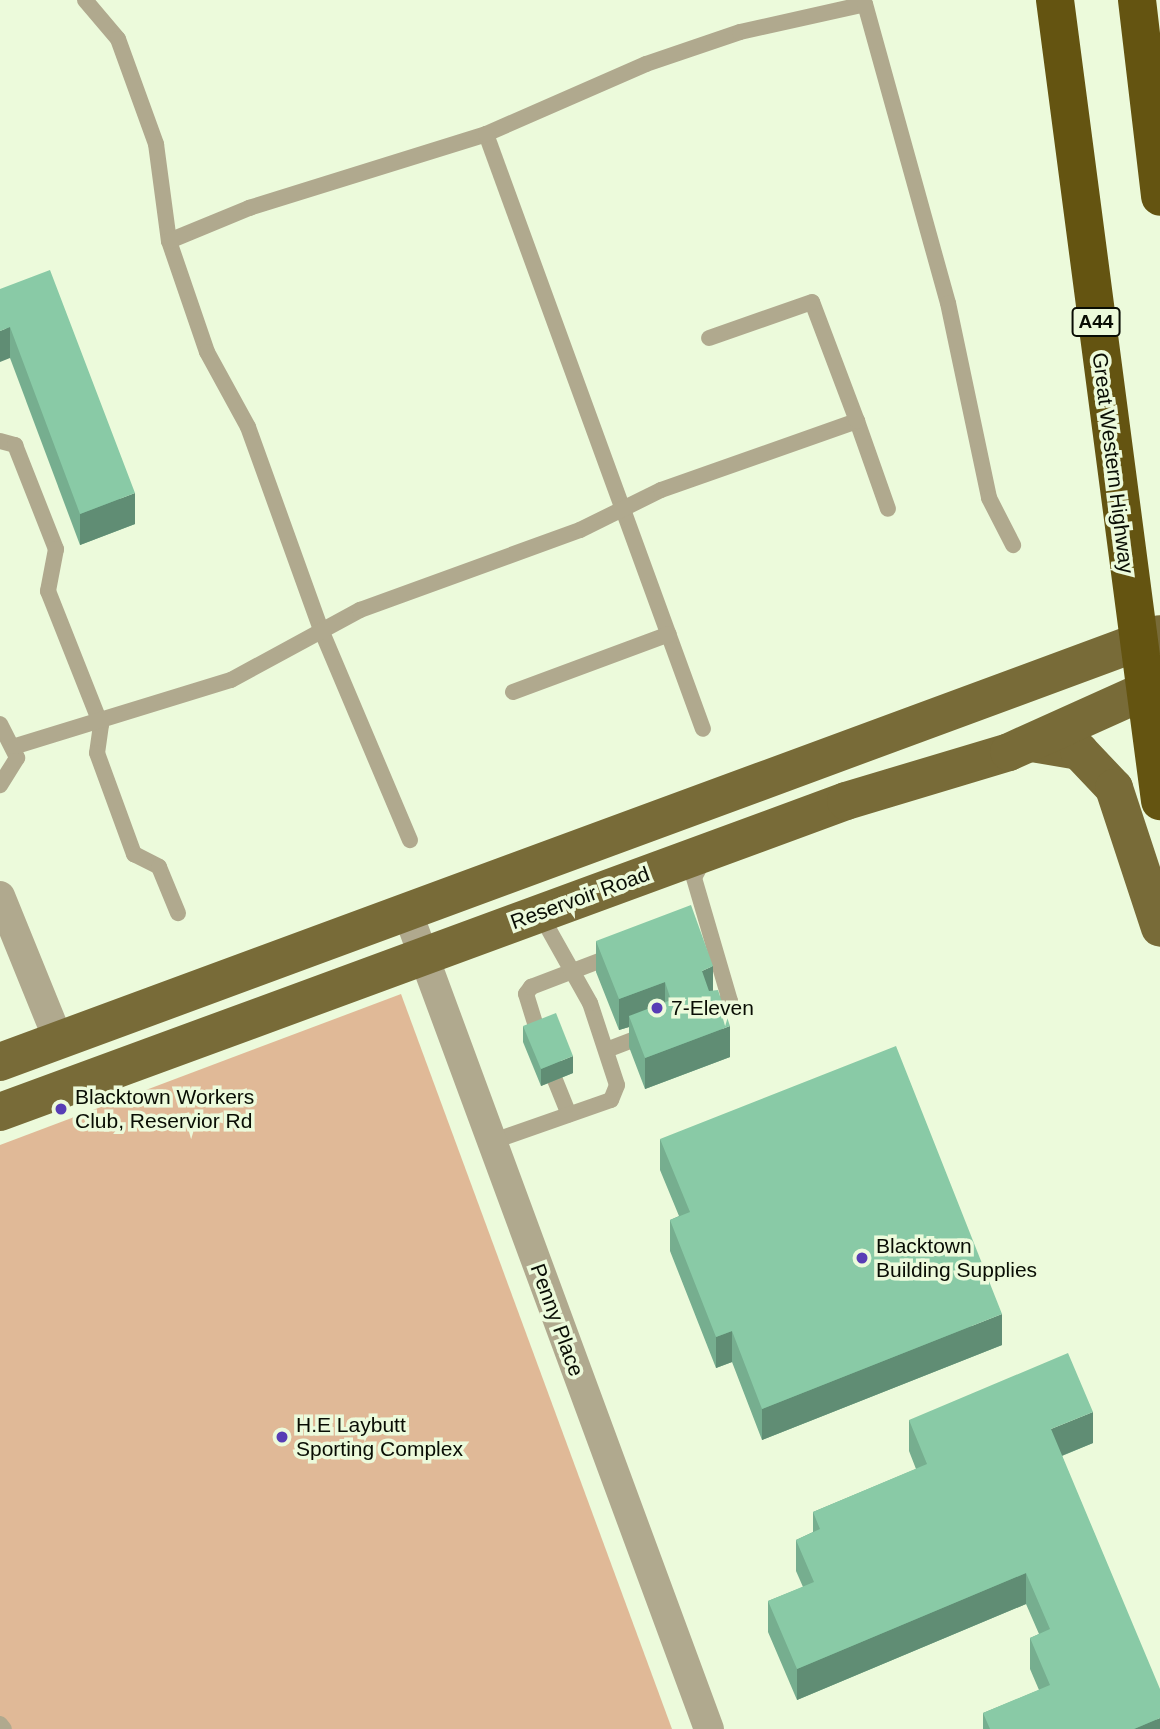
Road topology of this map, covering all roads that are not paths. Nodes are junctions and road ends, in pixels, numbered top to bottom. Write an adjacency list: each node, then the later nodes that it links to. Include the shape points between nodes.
1 (1055, 0): 15 (highway, Great Western Highway / A44)
2 (1137, 0): 5 (highway)
3 (88, 1): 6 (lane, via 118,39 156,144)
4 (486, 134): 6 (lane, via 249,208); 10 (lane); 12 (lane, via 646,64 740,32 865,4 948,303 989,498)
5 (1160, 197)
6 (169, 241): 13 (lane, via 206,352 248,427)
7 (709, 338): 8 (lane, via 812,302)
8 (857, 422): 10 (lane); 11 (lane)
9 (0, 442): 19 (lane, via 15,445 56,549 48,591)
10 (621, 508): 13 (lane, via 580,530 360,610); 14 (lane)
11 (888, 509)
12 (1013, 545)
13 (322, 632): 19 (lane, via 231,680); 25 (lane)
14 (669, 634): 17 (lane); 20 (lane)
15 (1148, 638): 16 (highway, Great Western Highway / A44); 28 (main road)
16 (1152, 687): 21 (main road, Reservoir Road); 24 (highway, Great Western Highway / A44)
17 (513, 692)
18 (0, 724): 22 (lane)
19 (101, 725): 22 (lane); 29 (lane, via 97,753 134,854 159,867)
20 (703, 729)
21 (1032, 743): 26 (main road, Reservoir Road); 31 (main road, via 1079,751 1114,788 1134,833)
22 (16, 746): 23 (lane, via 16,768)
23 (0, 785)
24 (1160, 801)
25 (410, 840)
26 (708, 850): 30 (main road, Reservoir Road); 37 (lane, via 694,878 696,926 707,960 730,1001)
27 (0, 896): 36 (street)
28 (407, 911): 33 (street, Penny Place); 36 (main road)
29 (178, 913)
30 (540, 914): 33 (main road, Reservoir Road); 34 (lane)
31 (1160, 928)
32 (638, 947): 34 (lane)
33 (423, 956): 40 (main road, Reservoir Road); 42 (street, Penny Place)
34 (574, 970): 35 (lane, via 526,994); 37 (lane, via 596,1001)
35 (539, 1036)
36 (59, 1041): 38 (main road)
37 (609, 1049): 41 (lane, via 615,1094)
38 (0, 1062)
39 (555, 1080): 41 (lane)
40 (0, 1112)
41 (569, 1114): 42 (lane)
42 (491, 1142): 45 (street, Penny Place)
43 (0, 1724): 44 (lane)
44 (4, 1729)
45 (709, 1729)

